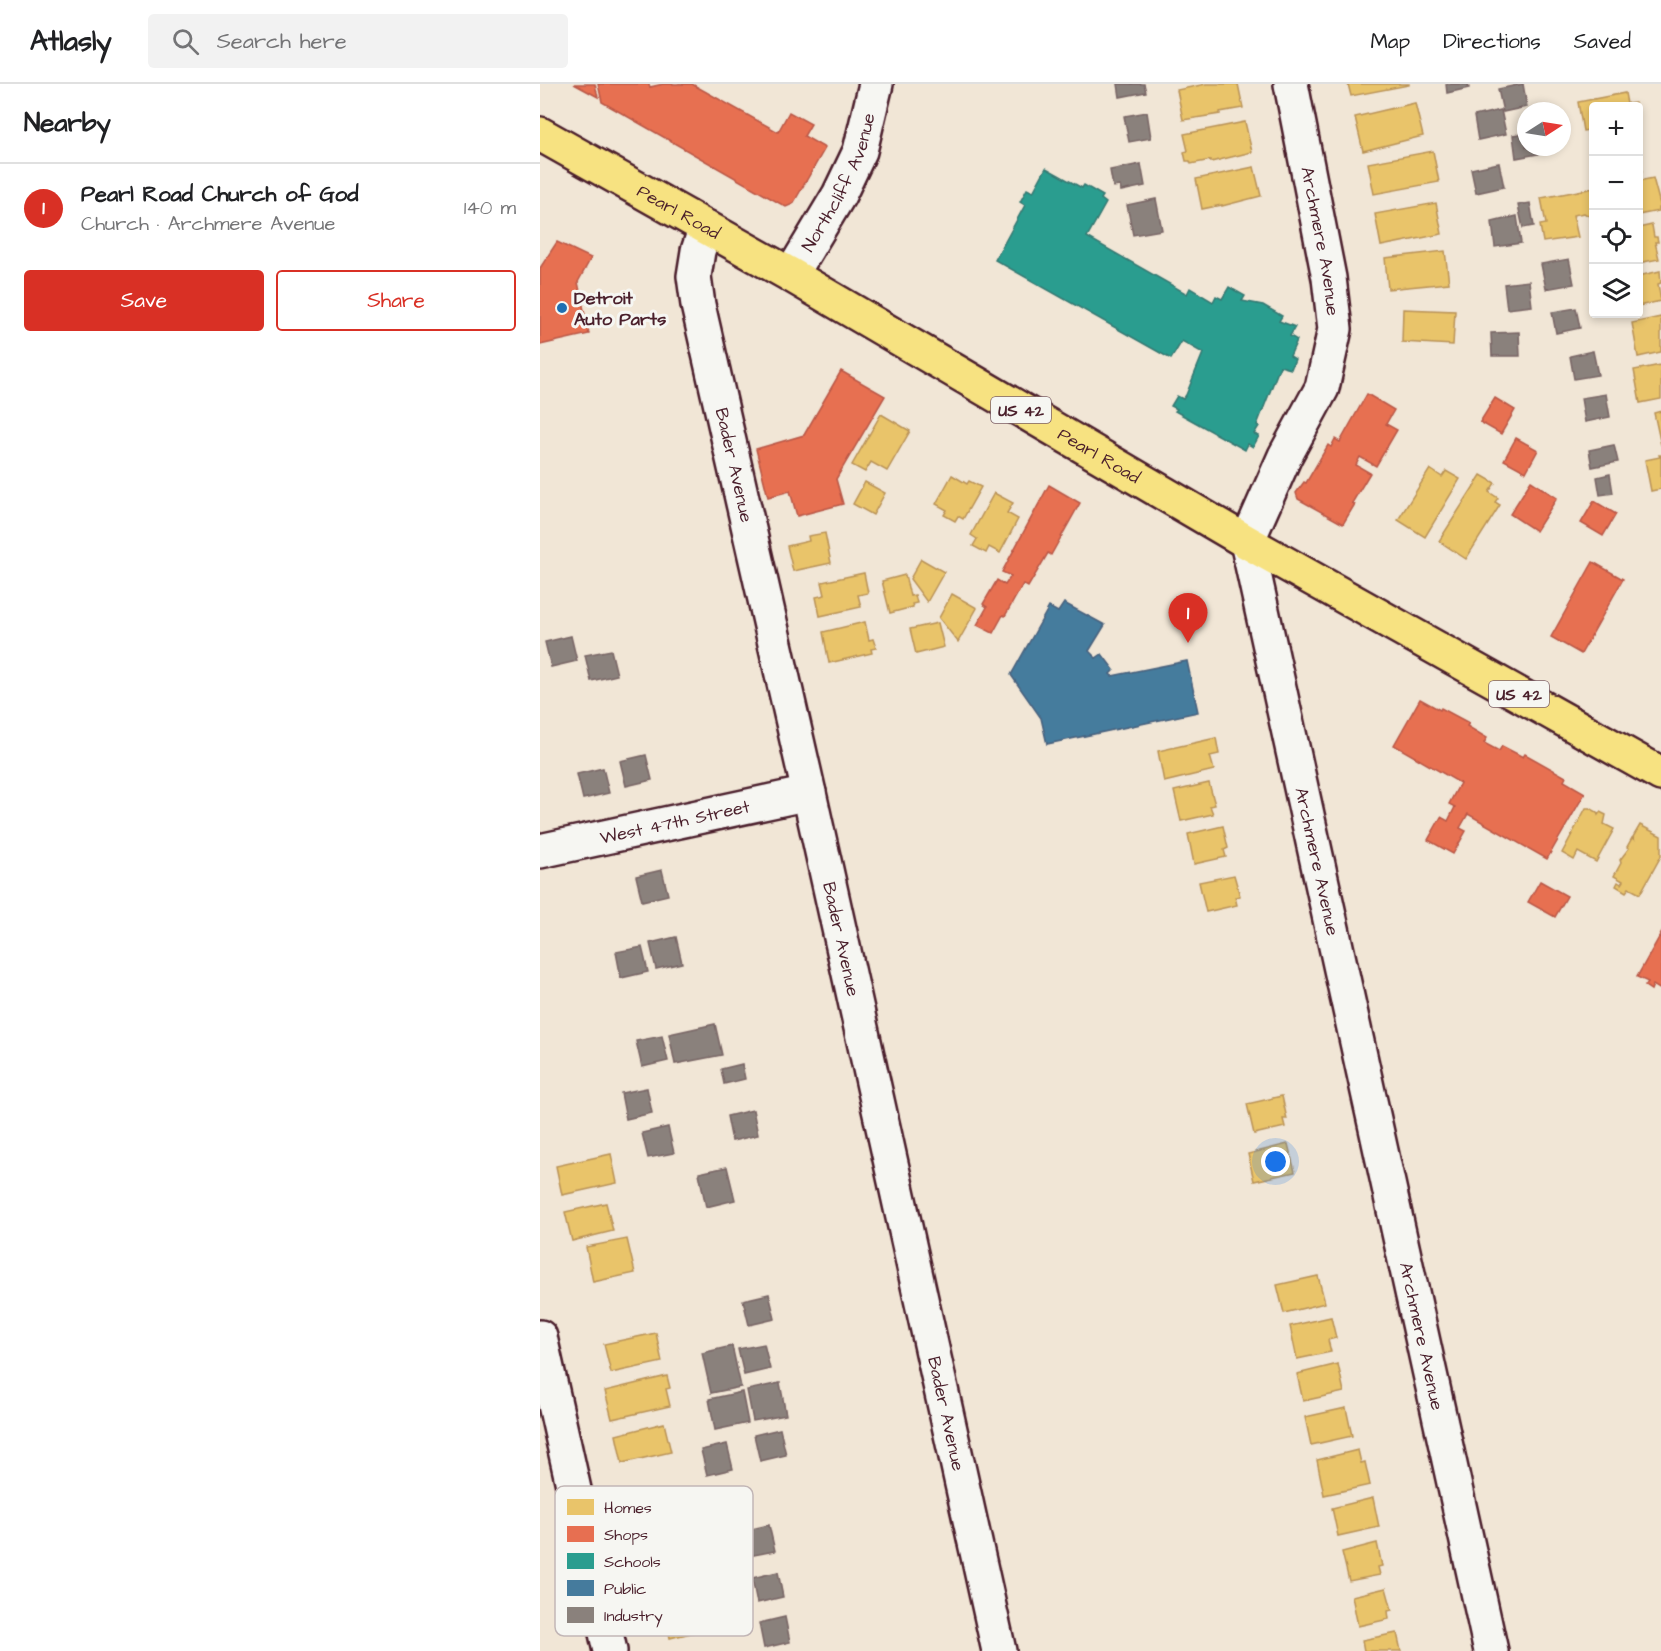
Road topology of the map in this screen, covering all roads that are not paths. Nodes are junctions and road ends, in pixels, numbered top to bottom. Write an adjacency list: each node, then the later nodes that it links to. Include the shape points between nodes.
1 (876, 84): 5 (street, Northcliff Avenue, via 860,152)
2 (1291, 84): 6 (street, Archmere Avenue, via 1329,278 1335,329 1322,388 1285,456)
3 (540, 134): 4 (main road, Pearl Road / US 42)
4 (706, 227): 5 (main road, Pearl Road / US 42); 8 (street, Bader Avenue, via 694,276 698,305)
5 (791, 275): 6 (main road, Pearl Road / US 42)
6 (1247, 542): 7 (main road, Pearl Road / US 42); 15 (street, Archmere Avenue)
7 (1661, 774)
8 (809, 793): 9 (street, West 47th Street); 14 (street, Bader Avenue)
9 (540, 851)
10 (540, 1337): 11 (street)
11 (573, 1486)
12 (607, 1636): 13 (street)
13 (610, 1651)
14 (999, 1651)
15 (1491, 1651)

